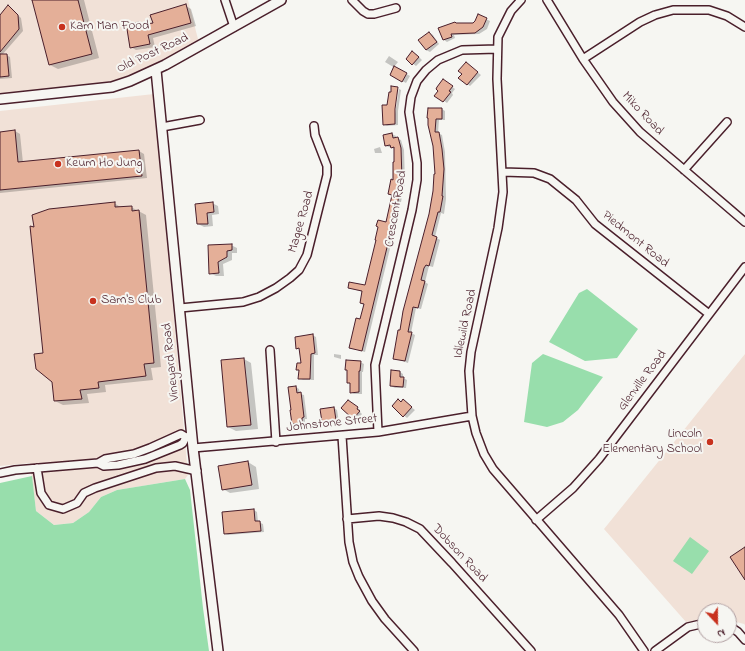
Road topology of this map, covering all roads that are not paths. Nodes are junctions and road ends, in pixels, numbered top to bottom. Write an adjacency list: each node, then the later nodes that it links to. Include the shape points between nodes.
1 (226, 0): 8 (street)
2 (281, 0): 8 (street, Old Post Road)
3 (352, 0): 6 (street, via 368,14)
4 (521, 0): 9 (street, Idlewild Road, via 504,23 498,37)
5 (547, 0): 10 (street, Miko Road)
6 (396, 8)
7 (745, 27): 10 (street, via 727,16 709,10 673,10 640,22)
8 (234, 28): 11 (street, Old Post Road)
9 (497, 49): 18 (street, Idlewild Road); 25 (street, Crescent Road, via 462,50 438,60 417,81 411,97 409,112 417,180 375,365)
10 (583, 59): 17 (street, Miko Road, via 613,102 640,132)
11 (156, 70): 12 (street, Old Post Road, via 112,87); 16 (street, Vineyard Road)
12 (0, 100)
13 (200, 120): 16 (street)
14 (727, 122): 17 (street)
15 (314, 126): 21 (street, Magee Road, via 327,166 327,175 307,255 299,270 276,288 259,297 243,302)
16 (162, 127): 21 (street, Vineyard Road)
17 (684, 170): 19 (street, Miko Road)
18 (503, 172): 22 (street, Piedmont Road, via 534,173 550,179 576,200 595,224); 24 (street, Idlewild Road, via 498,228 471,352 469,371)
19 (745, 222)
20 (745, 267): 22 (street, Glenville Road)
21 (180, 308): 26 (street, Vineyard Road)
22 (709, 314): 34 (street, Glenville Road, via 600,458 573,488)
23 (270, 350): 28 (street)
24 (472, 416): 25 (street, Johnstone Street); 34 (street, Idlewild Road, via 484,454 493,469)
25 (378, 432): 27 (street, Johnstone Street)
26 (189, 436): 29 (street, Vineyard Road); 30 (street, via 181,434 134,454 105,459 98,463)
27 (342, 436): 28 (street, Johnstone Street); 33 (street)
28 (276, 442): 29 (street, Johnstone Street)
29 (193, 448): 31 (street, Vineyard Road)
30 (37, 468): 31 (street, via 42,494 49,505 63,509 77,503 84,493 95,488 156,468 175,466); 32 (street)
31 (197, 471): 38 (street, Vineyard Road)
32 (0, 473)
33 (347, 519): 39 (street, via 353,562 359,577 385,619); 40 (street, Dobson Road, via 379,516 406,522 420,529)
34 (536, 520): 41 (street, Idlewild Road, via 619,615)
35 (697, 625): 42 (street, via 688,628)
36 (737, 631): 37 (street)
37 (745, 640)
38 (218, 651)
39 (414, 651)
40 (531, 651)
41 (644, 651)
42 (655, 651)

